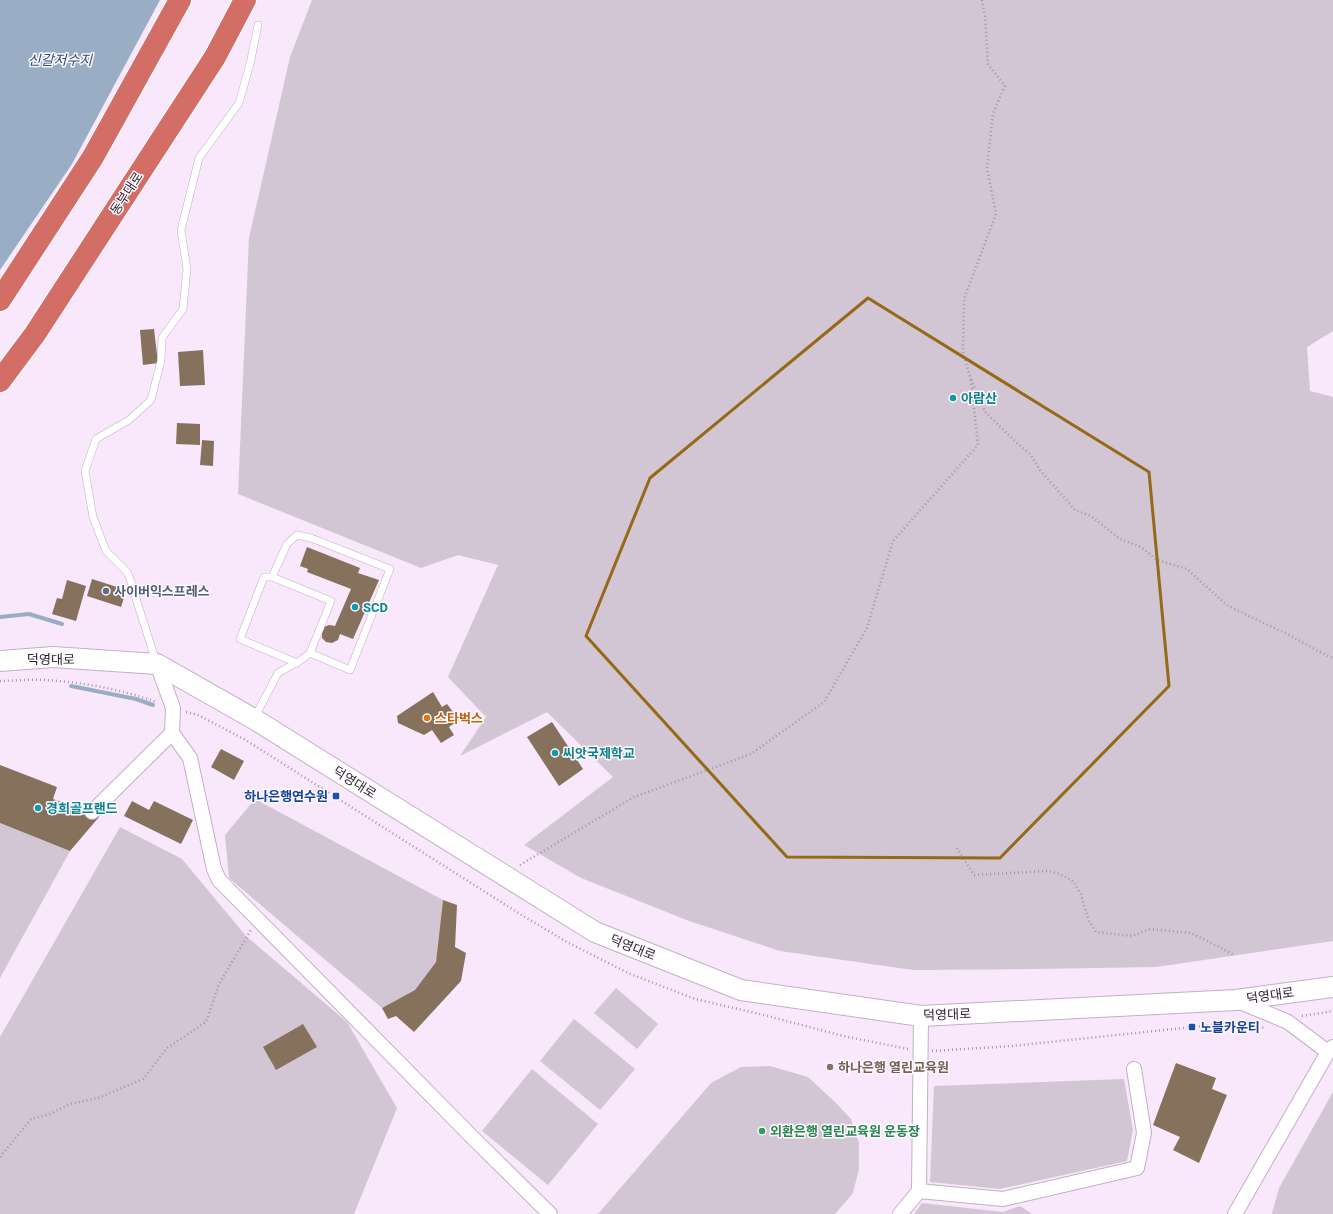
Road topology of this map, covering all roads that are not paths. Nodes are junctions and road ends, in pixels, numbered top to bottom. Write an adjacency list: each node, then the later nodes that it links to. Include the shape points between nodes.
1 (180, 0): 4 (highway, via 93,157)
2 (245, 0): 5 (highway, 동부대로, via 210,63 35,334)
3 (258, 25): 10 (lane, via 239,103 199,158 181,230 187,269 183,309 162,338 161,361 151,400 129,420 96,439 86,471 93,517 106,551 128,574)
4 (0, 300)
5 (0, 381)
6 (272, 577): 7 (lane, via 331,601); 7 (lane, via 287,544 297,535 390,569 350,670); 9 (lane, via 264,577 240,639)
7 (310, 653): 9 (lane)
8 (0, 661): 10 (main road, 덕영대로, via 53,658)
9 (297, 663): 11 (lane, via 278,673)
10 (157, 664): 11 (main road, 덕영대로); 12 (street, via 173,708)
11 (254, 719): 16 (main road, 덕영대로, via 595,932 740,990)
12 (172, 733): 13 (street); 20 (street, via 190,758 214,868 219,880)
13 (92, 812)
14 (1333, 987): 15 (main road, 덕영대로)
15 (1236, 1000): 16 (main road, 덕영대로); 17 (street, via 1288,1022)
16 (921, 1016): 19 (street)
17 (1331, 1050): 22 (street)
18 (1134, 1069): 19 (street, via 1144,1133 1137,1168 1003,1199)
19 (919, 1190): 21 (street)
20 (550, 1214)
21 (900, 1214)
22 (1235, 1214)

